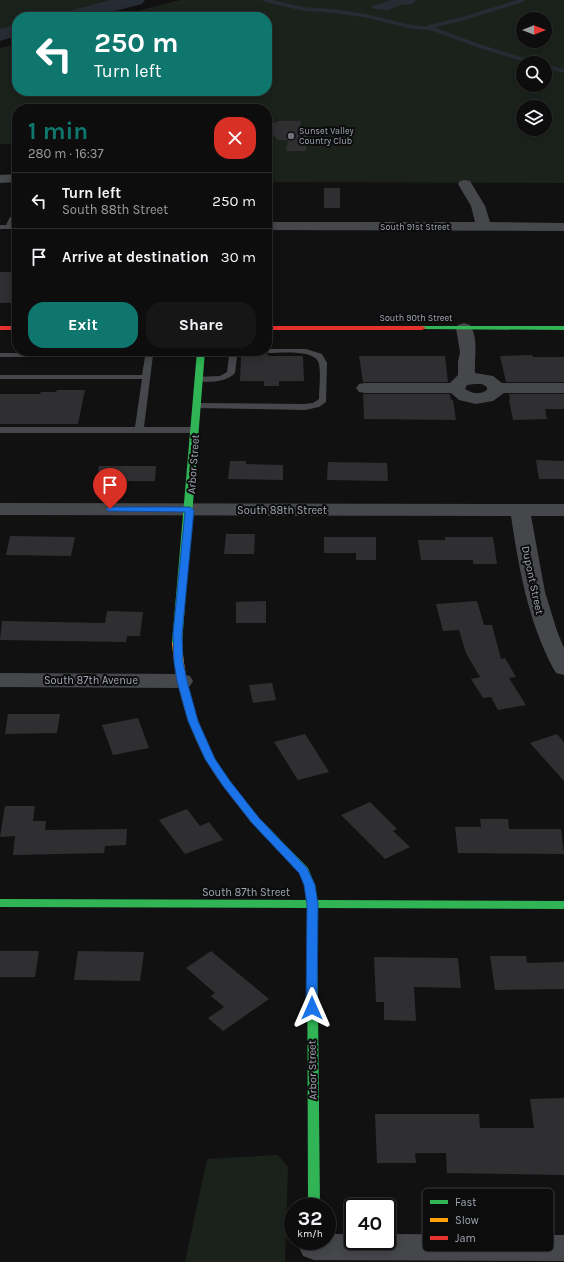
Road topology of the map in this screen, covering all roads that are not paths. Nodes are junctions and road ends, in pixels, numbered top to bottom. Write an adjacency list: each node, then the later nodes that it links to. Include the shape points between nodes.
1 (465, 184): 5 (street, via 478,206)
2 (12, 218): 4 (lane, via 10,227)
3 (272, 226): 5 (street, South 91st Street)
4 (0, 227)
5 (484, 227): 6 (street, South 91st Street)
6 (564, 227)
7 (0, 328): 8 (street)
8 (12, 328)
9 (272, 328): 10 (street, South 90th Street)
10 (464, 328): 11 (street, South 90th Street); 13 (street)
11 (564, 328)
12 (272, 351): 26 (lane, via 306,351 320,356 323,362 323,400 316,405 305,407)
13 (468, 352): 22 (street, via 467,375); 23 (street, via 477,362 479,373)
14 (0, 355): 15 (lane)
15 (12, 355)
16 (150, 356): 20 (lane)
17 (201, 356): 21 (street, Arbor Street)
18 (233, 356): 21 (lane, via 231,373 228,376)
19 (0, 377): 20 (lane)
20 (146, 377): 28 (lane)
21 (199, 379): 26 (street, Arbor Street)
22 (460, 384): 23 (street, via 463,395 478,399 496,392); 24 (street)
23 (490, 384): 25 (street)
24 (365, 388)
25 (564, 388)
26 (197, 406): 29 (street, Arbor Street)
27 (0, 430): 28 (lane)
28 (139, 430): 29 (lane)
29 (195, 430): 31 (street, Arbor Street)
30 (0, 509): 31 (street, South 88th Street)
31 (190, 510): 32 (street, South 88th Street); 36 (street, Arbor Street, via 177,634)
32 (520, 510): 33 (street, South 88th Street); 34 (street, Dupont Street, via 540,617)
33 (564, 510)
34 (564, 668)
35 (0, 680): 36 (street, South 87th Avenue)
36 (182, 681): 38 (street, Arbor Street, via 193,721 210,759 256,821 304,871 310,885)
37 (0, 903): 38 (street, South 87th Street)
38 (312, 904): 39 (street, South 87th Street); 40 (street, Arbor Street)
39 (564, 905)
40 (314, 1198)
41 (554, 1248): 42 (street)
42 (564, 1248)
43 (422, 1249): 44 (street)
44 (336, 1250)

